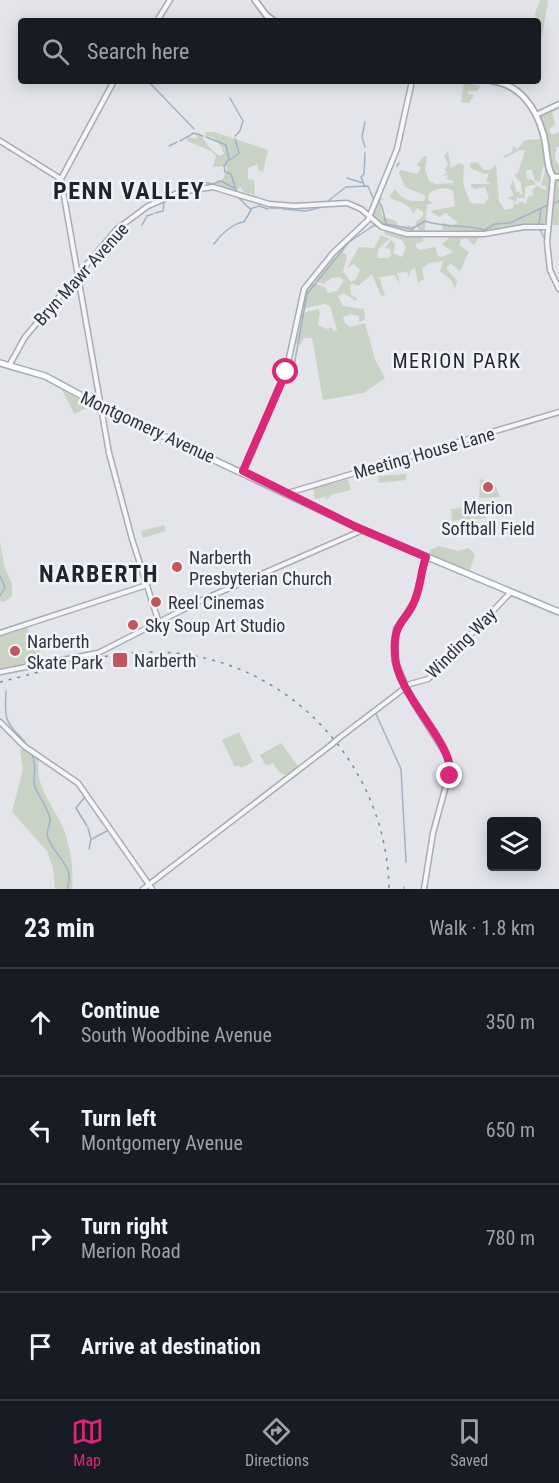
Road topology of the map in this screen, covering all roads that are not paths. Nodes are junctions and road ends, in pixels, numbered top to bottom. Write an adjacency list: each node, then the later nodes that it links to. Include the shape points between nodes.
1 (170, 0): 3 (street)
2 (255, 0): 4 (main road)
3 (159, 18)
4 (270, 18)
5 (112, 84): 13 (street)
6 (411, 84): 14 (street, via 397,149)
7 (502, 84): 9 (main road, via 514,88)
8 (559, 104): 9 (street)
9 (535, 115): 11 (main road)
10 (0, 141): 13 (street)
11 (553, 177): 12 (main road); 15 (street)
12 (559, 177)
13 (61, 178): 16 (street)
14 (370, 216): 15 (street, Bryn Mawr Avenue, via 380,225 407,234 484,234); 17 (street, Bryn Mawr Avenue, via 347,203 285,206 202,187 164,198 132,217); 24 (street, via 304,289 286,372)
15 (547, 227): 19 (street, via 550,270)
16 (74, 263): 17 (street); 18 (street)
17 (86, 266): 18 (street, Bryn Mawr Avenue)
18 (77, 276): 21 (street, Bryn Mawr Avenue, via 25,337); 22 (street)
19 (559, 289)
20 (0, 363): 21 (main road, Montgomery Avenue)
21 (10, 364): 22 (main road, Montgomery Avenue, via 45,376)
22 (100, 406): 24 (main road, Montgomery Avenue); 28 (street, via 117,488)
23 (559, 412): 25 (street, Meeting House Lane)
24 (243, 471): 25 (main road, Montgomery Avenue)
25 (288, 493): 26 (main road, Montgomery Avenue)
26 (363, 530): 27 (main road, Montgomery Avenue); 31 (street)
27 (426, 557): 29 (main road, Montgomery Avenue); 34 (street, via 414,603 396,629 395,661)
28 (147, 585): 31 (street); 32 (street)
29 (512, 592): 30 (main road, Montgomery Avenue); 34 (street, Winding Way, via 428,679)
30 (559, 612)
31 (159, 622): 33 (street, via 98,653)
32 (0, 633)
33 (0, 672)
34 (406, 688): 36 (street, Winding Way, bridge); 39 (street, via 451,767 433,834)
35 (0, 722): 36 (street, via 24,746 78,783)
36 (149, 884): 37 (street, Winding Way); 38 (street)
37 (143, 889)
38 (152, 889)
39 (424, 889)

